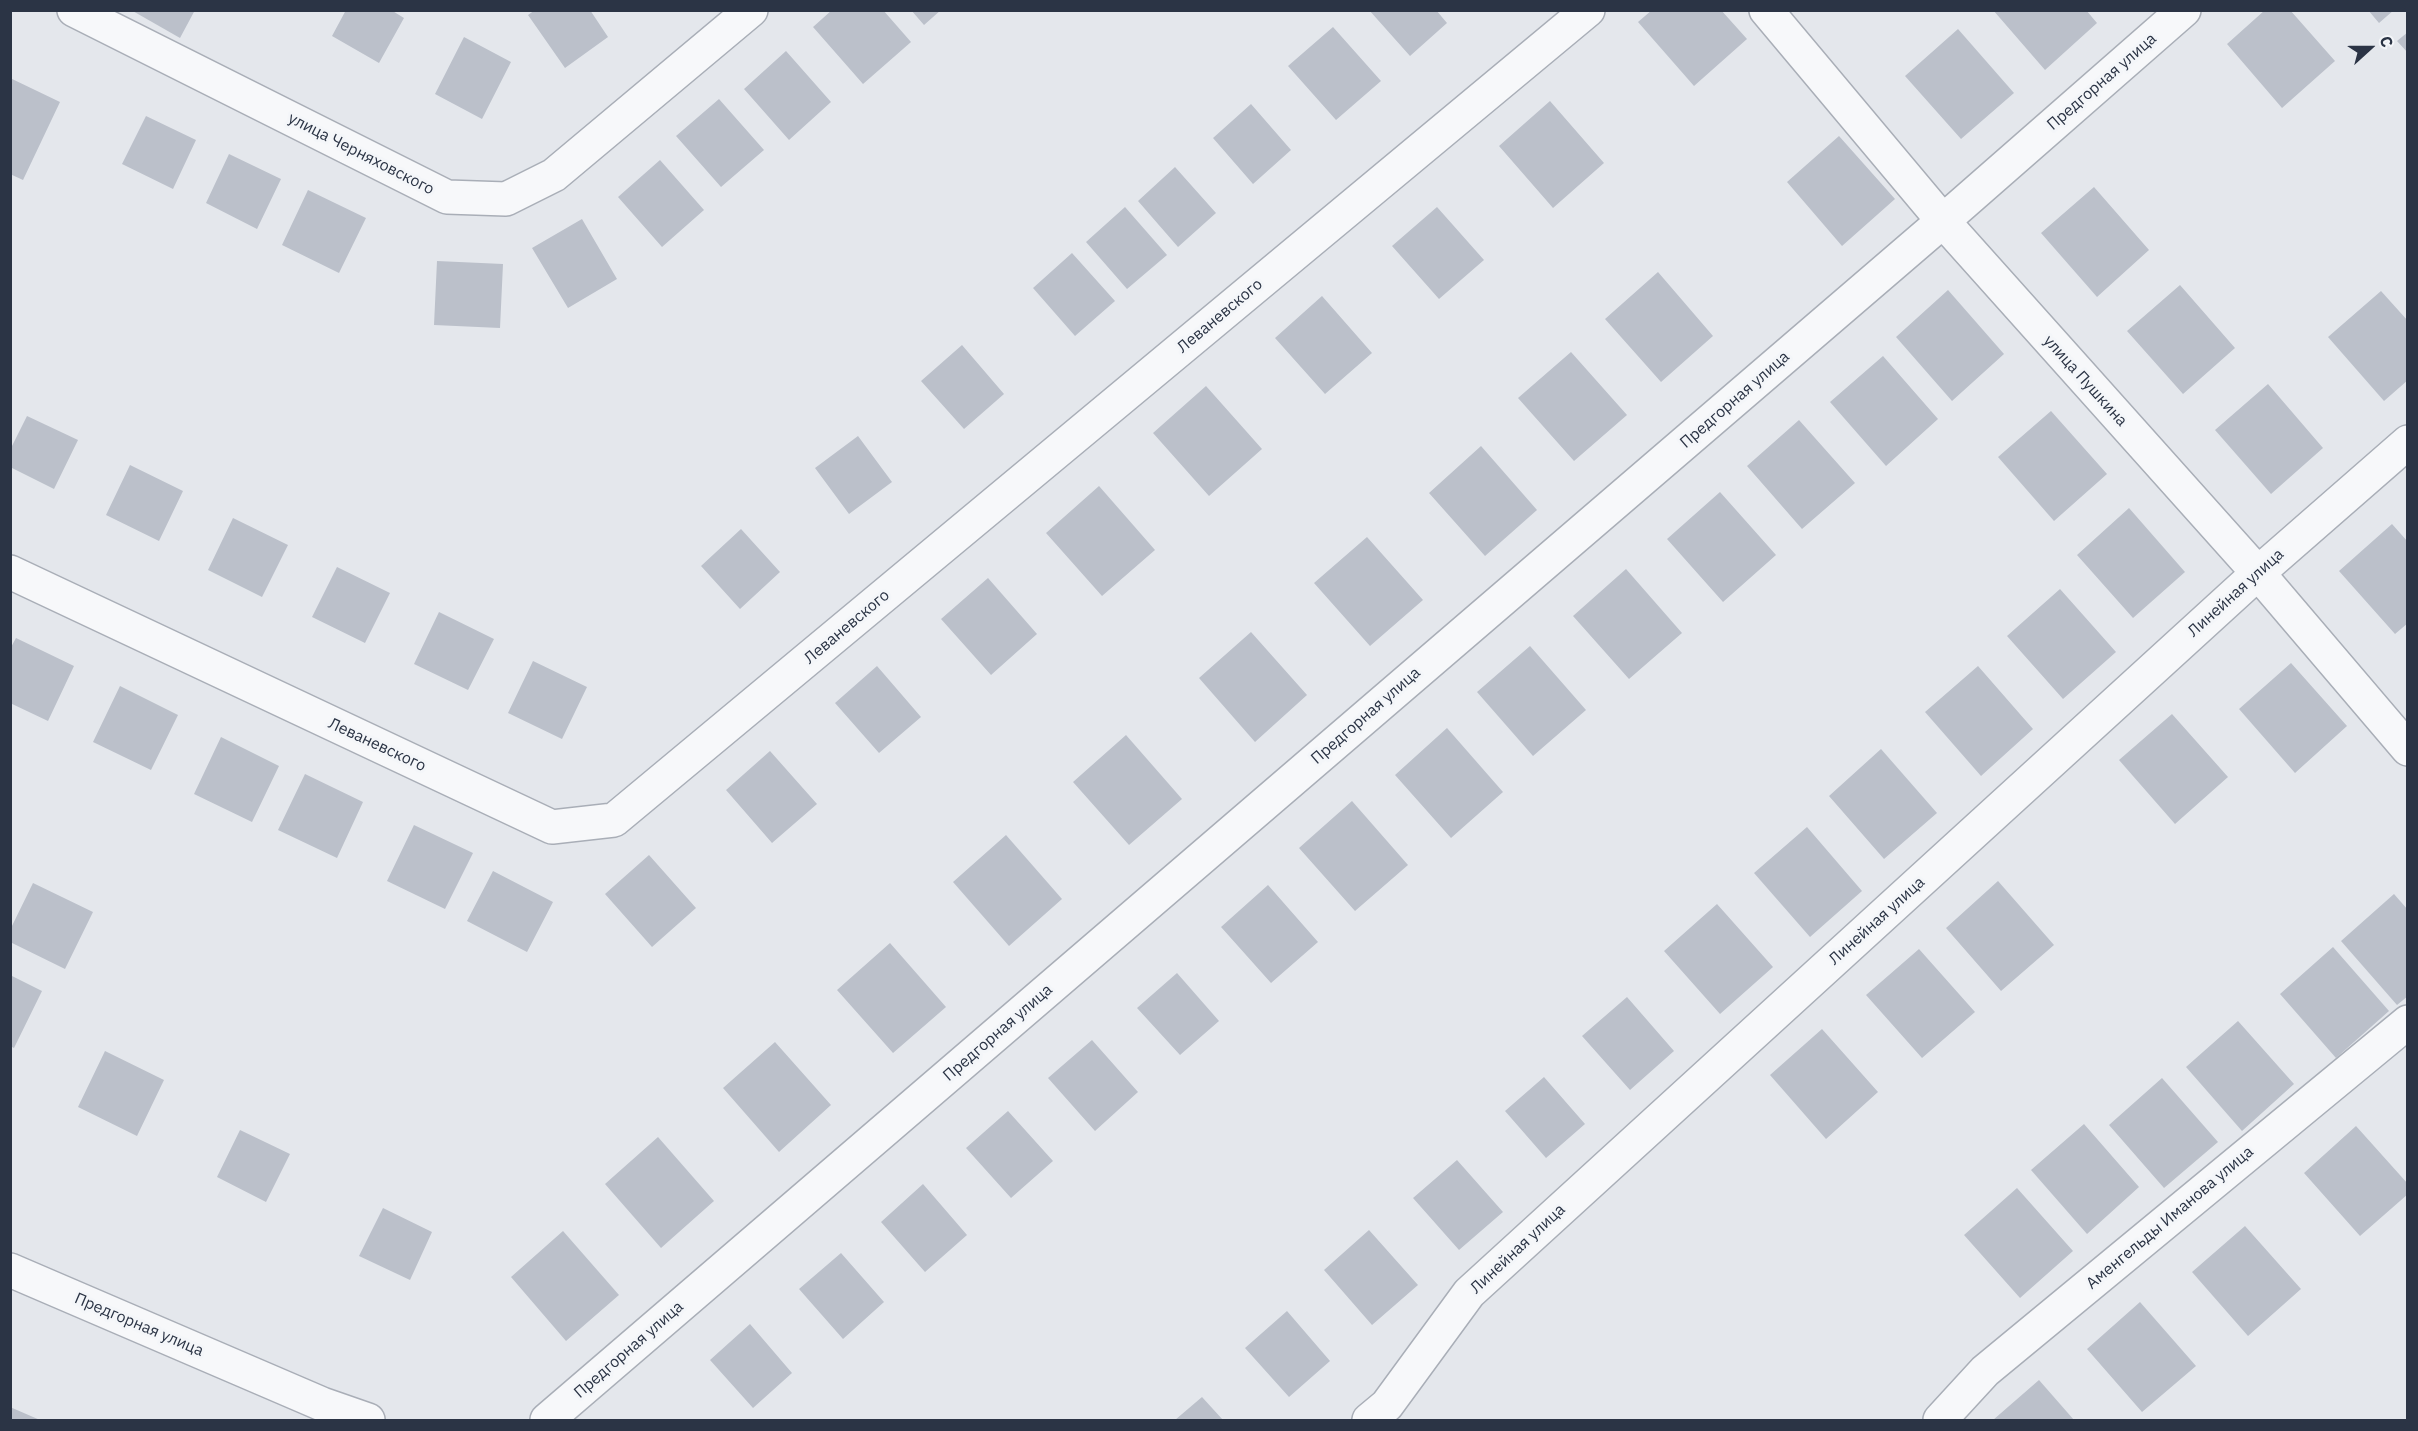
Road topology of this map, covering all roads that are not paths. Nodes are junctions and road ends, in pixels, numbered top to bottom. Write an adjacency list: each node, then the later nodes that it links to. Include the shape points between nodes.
1 (74, 10): 2 (street, улица Черняховского, via 447,197 506,199 554,175)
2 (751, 10)
3 (1588, 10): 8 (street, Леваневского, via 614,820 552,827)
4 (1766, 10): 6 (street, улица Пушкина)
5 (2184, 10): 6 (street, Предгорная улица)
6 (1943, 221): 9 (street, улица Пушкина); 15 (street, Предгорная улица)
7 (2408, 442): 9 (street, Линейная улица)
8 (10, 572)
9 (2258, 573): 10 (street, улица Пушкина); 16 (street, Линейная улица, via 1469,1293 1387,1405)
10 (2408, 749)
11 (2408, 1022): 17 (street, Аменгельды Иманова улица, via 1985,1371)
12 (10, 1270): 13 (street, Предгорная улица)
13 (317, 1412): 14 (street, Предгорная улица)
14 (368, 1420)
15 (547, 1420)
16 (1369, 1420)
17 (1940, 1420)

